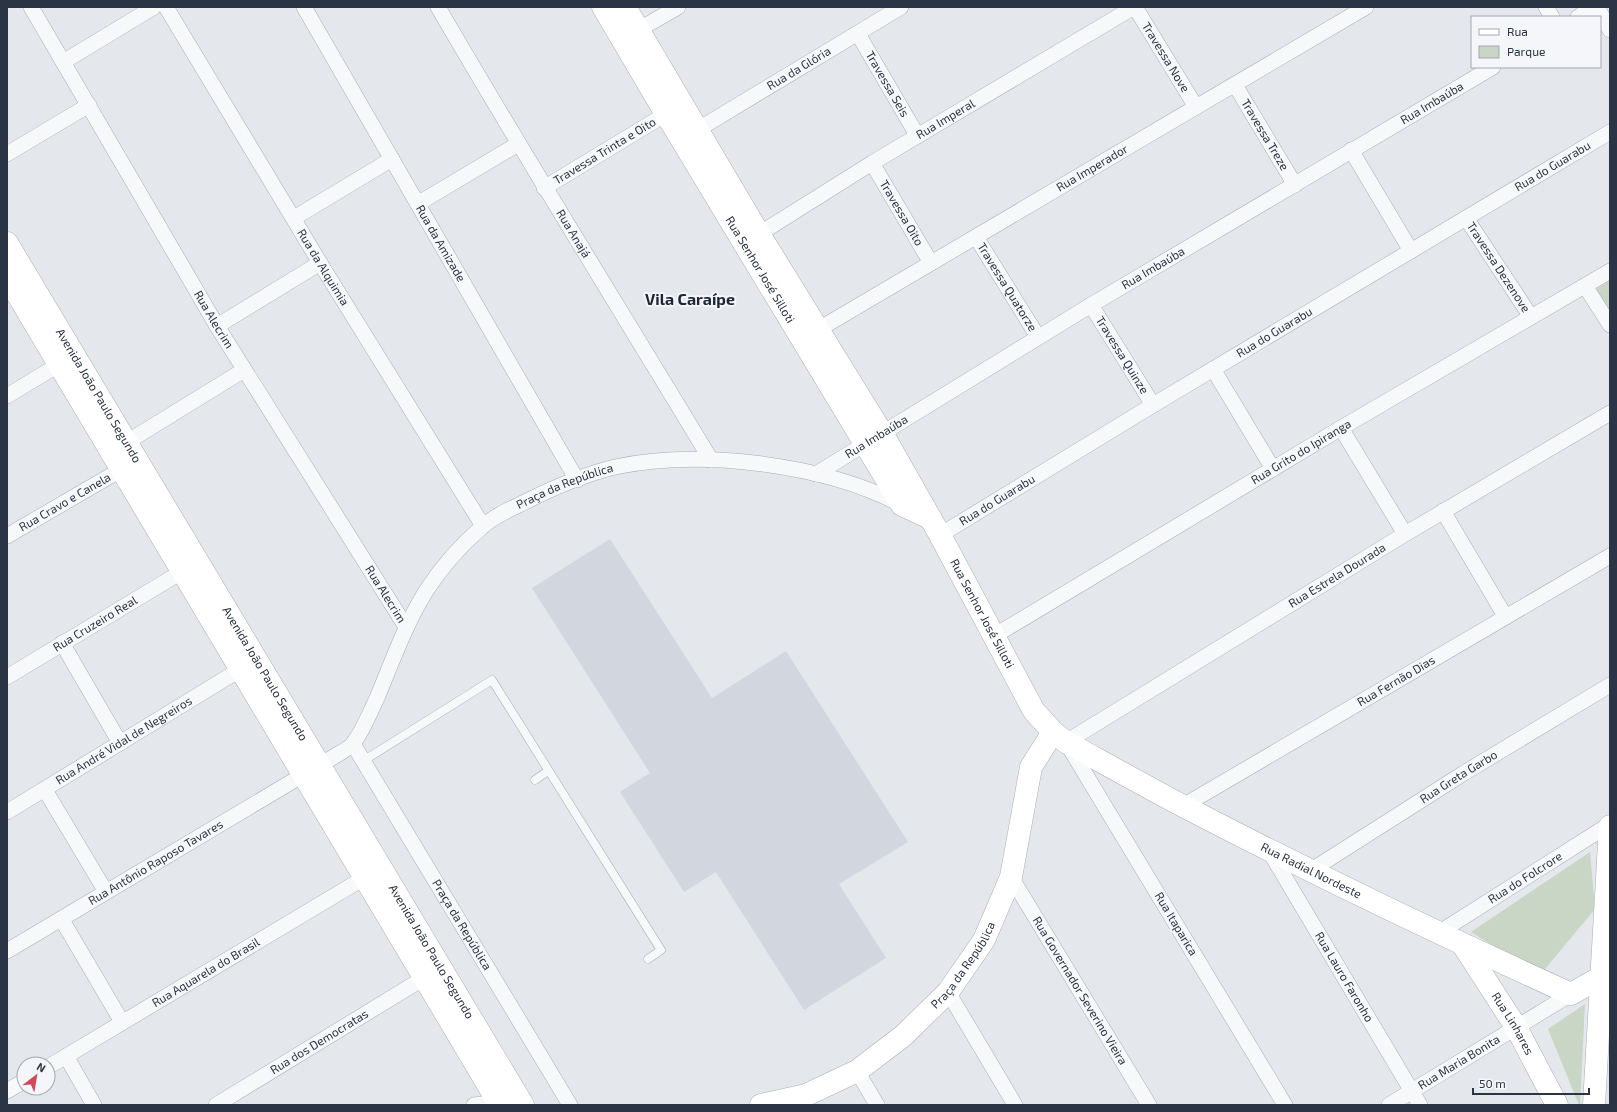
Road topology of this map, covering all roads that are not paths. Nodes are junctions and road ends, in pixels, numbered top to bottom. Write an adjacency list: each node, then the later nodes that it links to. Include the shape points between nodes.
1 (30, 7): 19 (street, Rua Alecrim)
2 (154, 7): 19 (street)
3 (166, 7): 36 (street, Rua da Alquimia)
4 (304, 7): 31 (street, Rua da Amizade)
5 (438, 7): 28 (street, Rua Anajá)
6 (603, 7): 24 (street, Rua Senhor José Silloti)
7 (625, 7): 16 (street, Rua Senhor José Silloti)
8 (678, 7): 16 (street)
9 (1134, 7): 23 (street, Travessa Nove); 27 (street, Rua Imperal)
10 (1366, 7): 21 (street, Rua Imperador)
11 (1546, 7): 14 (street)
12 (1596, 7): 15 (street); 17 (street)
13 (897, 8): 18 (street, Rua da Glória)
14 (1551, 16)
15 (1580, 16)
16 (638, 30): 25 (street, Rua Senhor José Silloti)
17 (1610, 30)
18 (858, 34): 25 (street, Rua da Glória); 27 (street, Travessa Seis)
19 (63, 62): 22 (street, Rua Alecrim)
20 (1491, 68): 29 (street, Rua Imbaúba)
21 (1235, 85): 23 (street, Rua Imperador); 33 (street, Travessa Treze)
22 (89, 105): 30 (street); 50 (street, Rua Alecrim)
23 (1196, 107): 39 (street, Rua Imperador)
24 (666, 114): 34 (street, Travessa Trinta e Oito); 60 (street, Rua Senhor José Silloti)
25 (697, 130): 38 (street, Rua Senhor José Silloti)
26 (1610, 132): 37 (street, Rua do Guarabu)
27 (917, 135): 32 (street, Rua Imperal)
28 (518, 144): 34 (street, Rua Anajá); 35 (street)
29 (1350, 150): 33 (street, Rua Imbaúba); 41 (street)
30 (7, 154)
31 (392, 158): 35 (street, Rua da Amizade); 36 (street)
32 (872, 163): 38 (street, Rua Imperal); 43 (street, Travessa Oito)
33 (1296, 185): 47 (street, Rua Imbaúba)
34 (544, 188): 62 (street, Rua Anajá)
35 (419, 203): 66 (street, Rua da Amizade)
36 (294, 218): 42 (street, Rua da Alquimia)
37 (1466, 218): 41 (street, Rua do Guarabu); 48 (street, Travessa Dezenove)
38 (759, 234): 51 (street, Rua Senhor José Silloti)
39 (976, 236): 43 (street, Rua Imperador); 52 (street, Travessa Quatorze)
40 (7, 243): 61 (street, Avenida João Paulo Segundo)
41 (1411, 251): 54 (street, Rua do Guarabu)
42 (320, 263): 50 (street); 69 (street, Rua da Alquimia)
43 (931, 263): 51 (street, Rua Imperador)
44 (1610, 271): 46 (street, Rua Grito do Ipiranga)
45 (7, 277): 53 (street, Avenida João Paulo Segundo)
46 (1585, 286): 48 (street, Rua Grito do Ipiranga); 49 (street)
47 (1091, 306): 52 (street, Rua Imbaúba); 57 (street, Travessa Quinze)
48 (1531, 317): 59 (street, Rua Grito do Ipiranga)
49 (1610, 325)
50 (217, 326): 55 (street, Rua Alecrim)
51 (818, 329): 60 (street, Rua Senhor José Silloti)
52 (1038, 337): 60 (street, Rua Imbaúba)
53 (58, 365): 56 (street); 63 (street, Avenida João Paulo Segundo)
54 (1213, 369): 57 (street, Rua do Guarabu); 64 (street)
55 (244, 370): 61 (street); 76 (street, Rua Alecrim)
56 (7, 396)
57 (1153, 405): 70 (street, Rua do Guarabu)
58 (1610, 413): 68 (street, Rua Estrela Dourada)
59 (1341, 428): 64 (street, Rua Grito do Ipiranga); 71 (street)
60 (873, 438): 65 (street, Rua Imbaúba); 67 (street, Rua Senhor José Silloti); 70 (street, Rua Senhor José Silloti)
61 (127, 442): 87 (street, Avenida João Paulo Segundo)
62 (711, 460): 65 (street, Praça da República); 66 (street, Praça da República, via 665,461 615,467)
63 (122, 469): 72 (street, Rua Cravo e Canela); 74 (street, Avenida João Paulo Segundo)
64 (1273, 469): 77 (street, Rua Grito do Ipiranga)
65 (816, 474): 67 (street, Praça da República, via 877,492)
66 (577, 480): 69 (street, Praça da República, via 536,497)
67 (902, 505): 70 (street)
68 (1443, 511): 71 (street, Rua Estrela Dourada); 75 (street)
69 (483, 526): 76 (street, Praça da República, via 445,565 426,591)
70 (935, 526): 77 (street, Rua Senhor José Silloti)
71 (1405, 534): 83 (street, Rua Estrela Dourada)
72 (7, 536)
73 (1610, 556): 75 (street, Rua Fernão Dias)
74 (183, 571): 78 (street, Rua Cruzeiro Real); 79 (street, Avenida João Paulo Segundo)
75 (1505, 616): 91 (street, Rua Fernão Dias)
76 (406, 627): 85 (street, Praça da República, via 371,711)
77 (994, 636): 82 (street, Rua Senhor José Silloti)
78 (62, 643): 80 (street, Rua Cruzeiro Real); 84 (street)
79 (241, 669): 84 (street, Rua André Vidal de Negreiros); 87 (street, Avenida João Paulo Segundo)
80 (9, 671)
81 (1610, 685): 95 (street, Rua Greta Garbo, via 1464,773)
82 (1034, 711): 83 (street, Rua Radial Nordeste)
83 (1060, 737): 91 (street, Rua Radial Nordeste); 96 (street, Praça da República, via 1031,767); 126 (street, Rua Itaparica)
84 (120, 743): 90 (street, Rua André Vidal de Negreiros)
85 (353, 744): 86 (street, Praça da República); 87 (street, Praça da República)
86 (363, 761): 88 (lane, via 492,680); 121 (street, Praça da República)
87 (311, 770): 97 (street, Avenida João Paulo Segundo); 98 (street, Rua Antônio Raposo Tavares); 120 (street, Avenida João Paulo Segundo)
88 (548, 771): 89 (lane); 103 (lane, via 661,950)
89 (535, 780)
90 (45, 790): 92 (street, Rua André Vidal de Negreiros); 98 (street)
91 (1183, 806): 94 (street, Rua Radial Nordeste)
92 (7, 812)
93 (1610, 825): 100 (street, Rua do Folcrore); 104 (street)
94 (1268, 850): 95 (street, Rua Radial Nordeste); 115 (street, Rua Lauro Faronho)
95 (1310, 871): 100 (street, Rua Radial Nordeste)
96 (1011, 877): 106 (street, Praça da República, via 984,940); 125 (street, Rua Governador Severino Vieira)
97 (364, 878): 105 (street, Avenida João Paulo Segundo); 108 (street, Rua Aquarela do Brasil)
98 (106, 892): 99 (street, Rua Antônio Raposo Tavares)
99 (62, 920): 102 (street, Rua Antônio Raposo Tavares); 108 (street)
100 (1440, 932): 101 (street, Rua Radial Nordeste)
101 (1464, 945): 107 (street, Rua Radial Nordeste); 109 (street, Rua Linhares)
102 (7, 951)
103 (648, 959)
104 (1601, 977): 107 (street); 130 (street)
105 (424, 978): 116 (street, Avenida João Paulo Segundo); 118 (street, Rua dos Democratas)
106 (948, 992): 112 (street, Praça da República, via 903,1036); 124 (street)
107 (1571, 994): 109 (street, Rua Maria Bonita)
108 (122, 1022): 110 (street, Rua Aquarela do Brasil)
109 (1516, 1027): 115 (street, Rua Maria Bonita); 129 (street, Rua Linhares)
110 (66, 1056): 111 (street, Rua Aquarela do Brasil); 117 (street)
111 (56, 1062)
112 (857, 1071): 122 (street, Praça da República, via 806,1095); 123 (street)
113 (16, 1086): 114 (street)
114 (7, 1091)
115 (1412, 1092): 127 (street, Rua Maria Bonita); 128 (street, Rua Lauro Faronho)
116 (499, 1103): 119 (street); 120 (street)
117 (94, 1105)
118 (216, 1105)
119 (475, 1105)
120 (527, 1105)
121 (570, 1105)
122 (761, 1105)
123 (877, 1105)
124 (1015, 1105)
125 (1149, 1105)
126 (1285, 1105)
127 (1389, 1105)
128 (1420, 1105)
129 (1557, 1105)
130 (1594, 1105)

